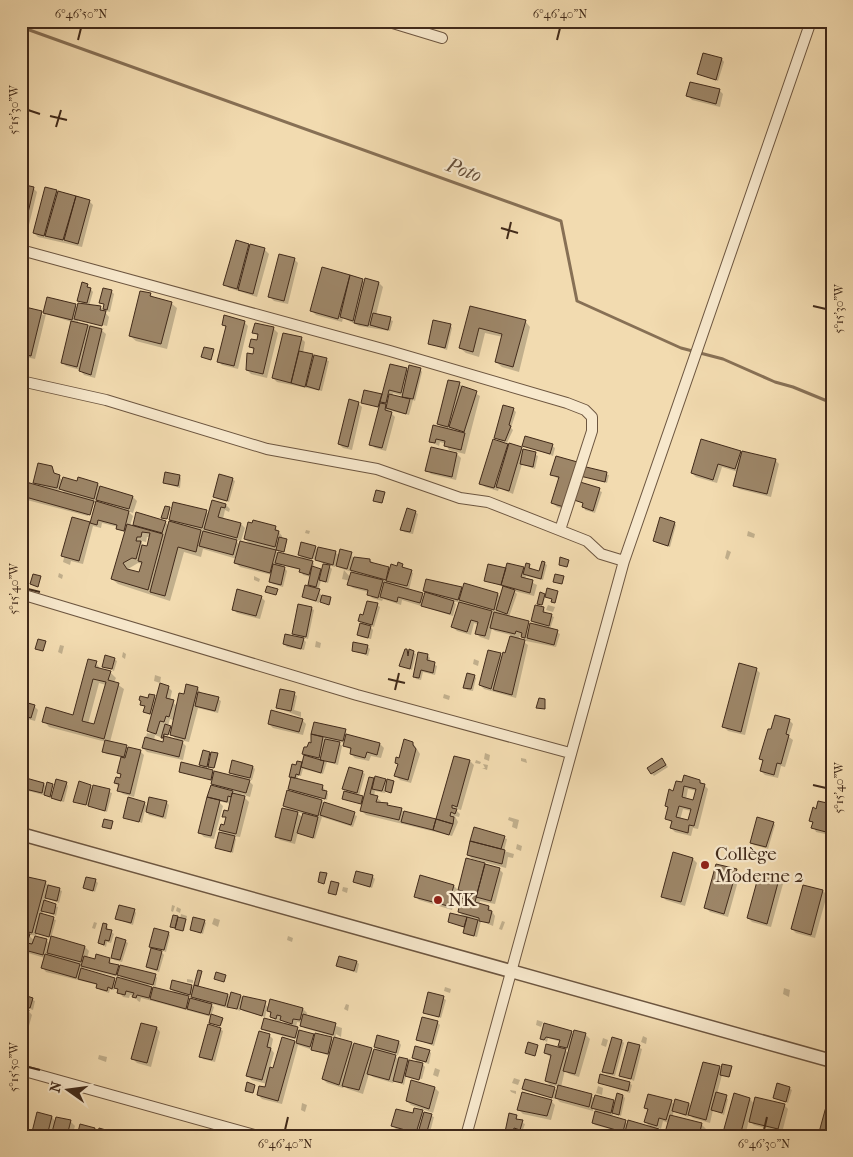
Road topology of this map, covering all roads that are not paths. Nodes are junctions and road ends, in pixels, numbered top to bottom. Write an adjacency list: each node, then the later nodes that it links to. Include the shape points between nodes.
1 (386, 21): 3 (street)
2 (811, 21): 7 (street)
3 (442, 38)
4 (21, 250): 6 (street, via 390,351 585,410 592,417 592,431)
5 (21, 381): 6 (street, via 106,400 267,449 377,469 460,498 488,502)
6 (560, 530): 7 (street, via 587,541 601,554)
7 (624, 561): 9 (street)
8 (21, 594): 9 (street, via 357,695)
9 (570, 753): 11 (street)
10 (21, 834): 11 (street)
11 (512, 971): 12 (street); 15 (street)
12 (832, 1062)
13 (21, 1070): 14 (street)
14 (258, 1136)
15 (466, 1136)

